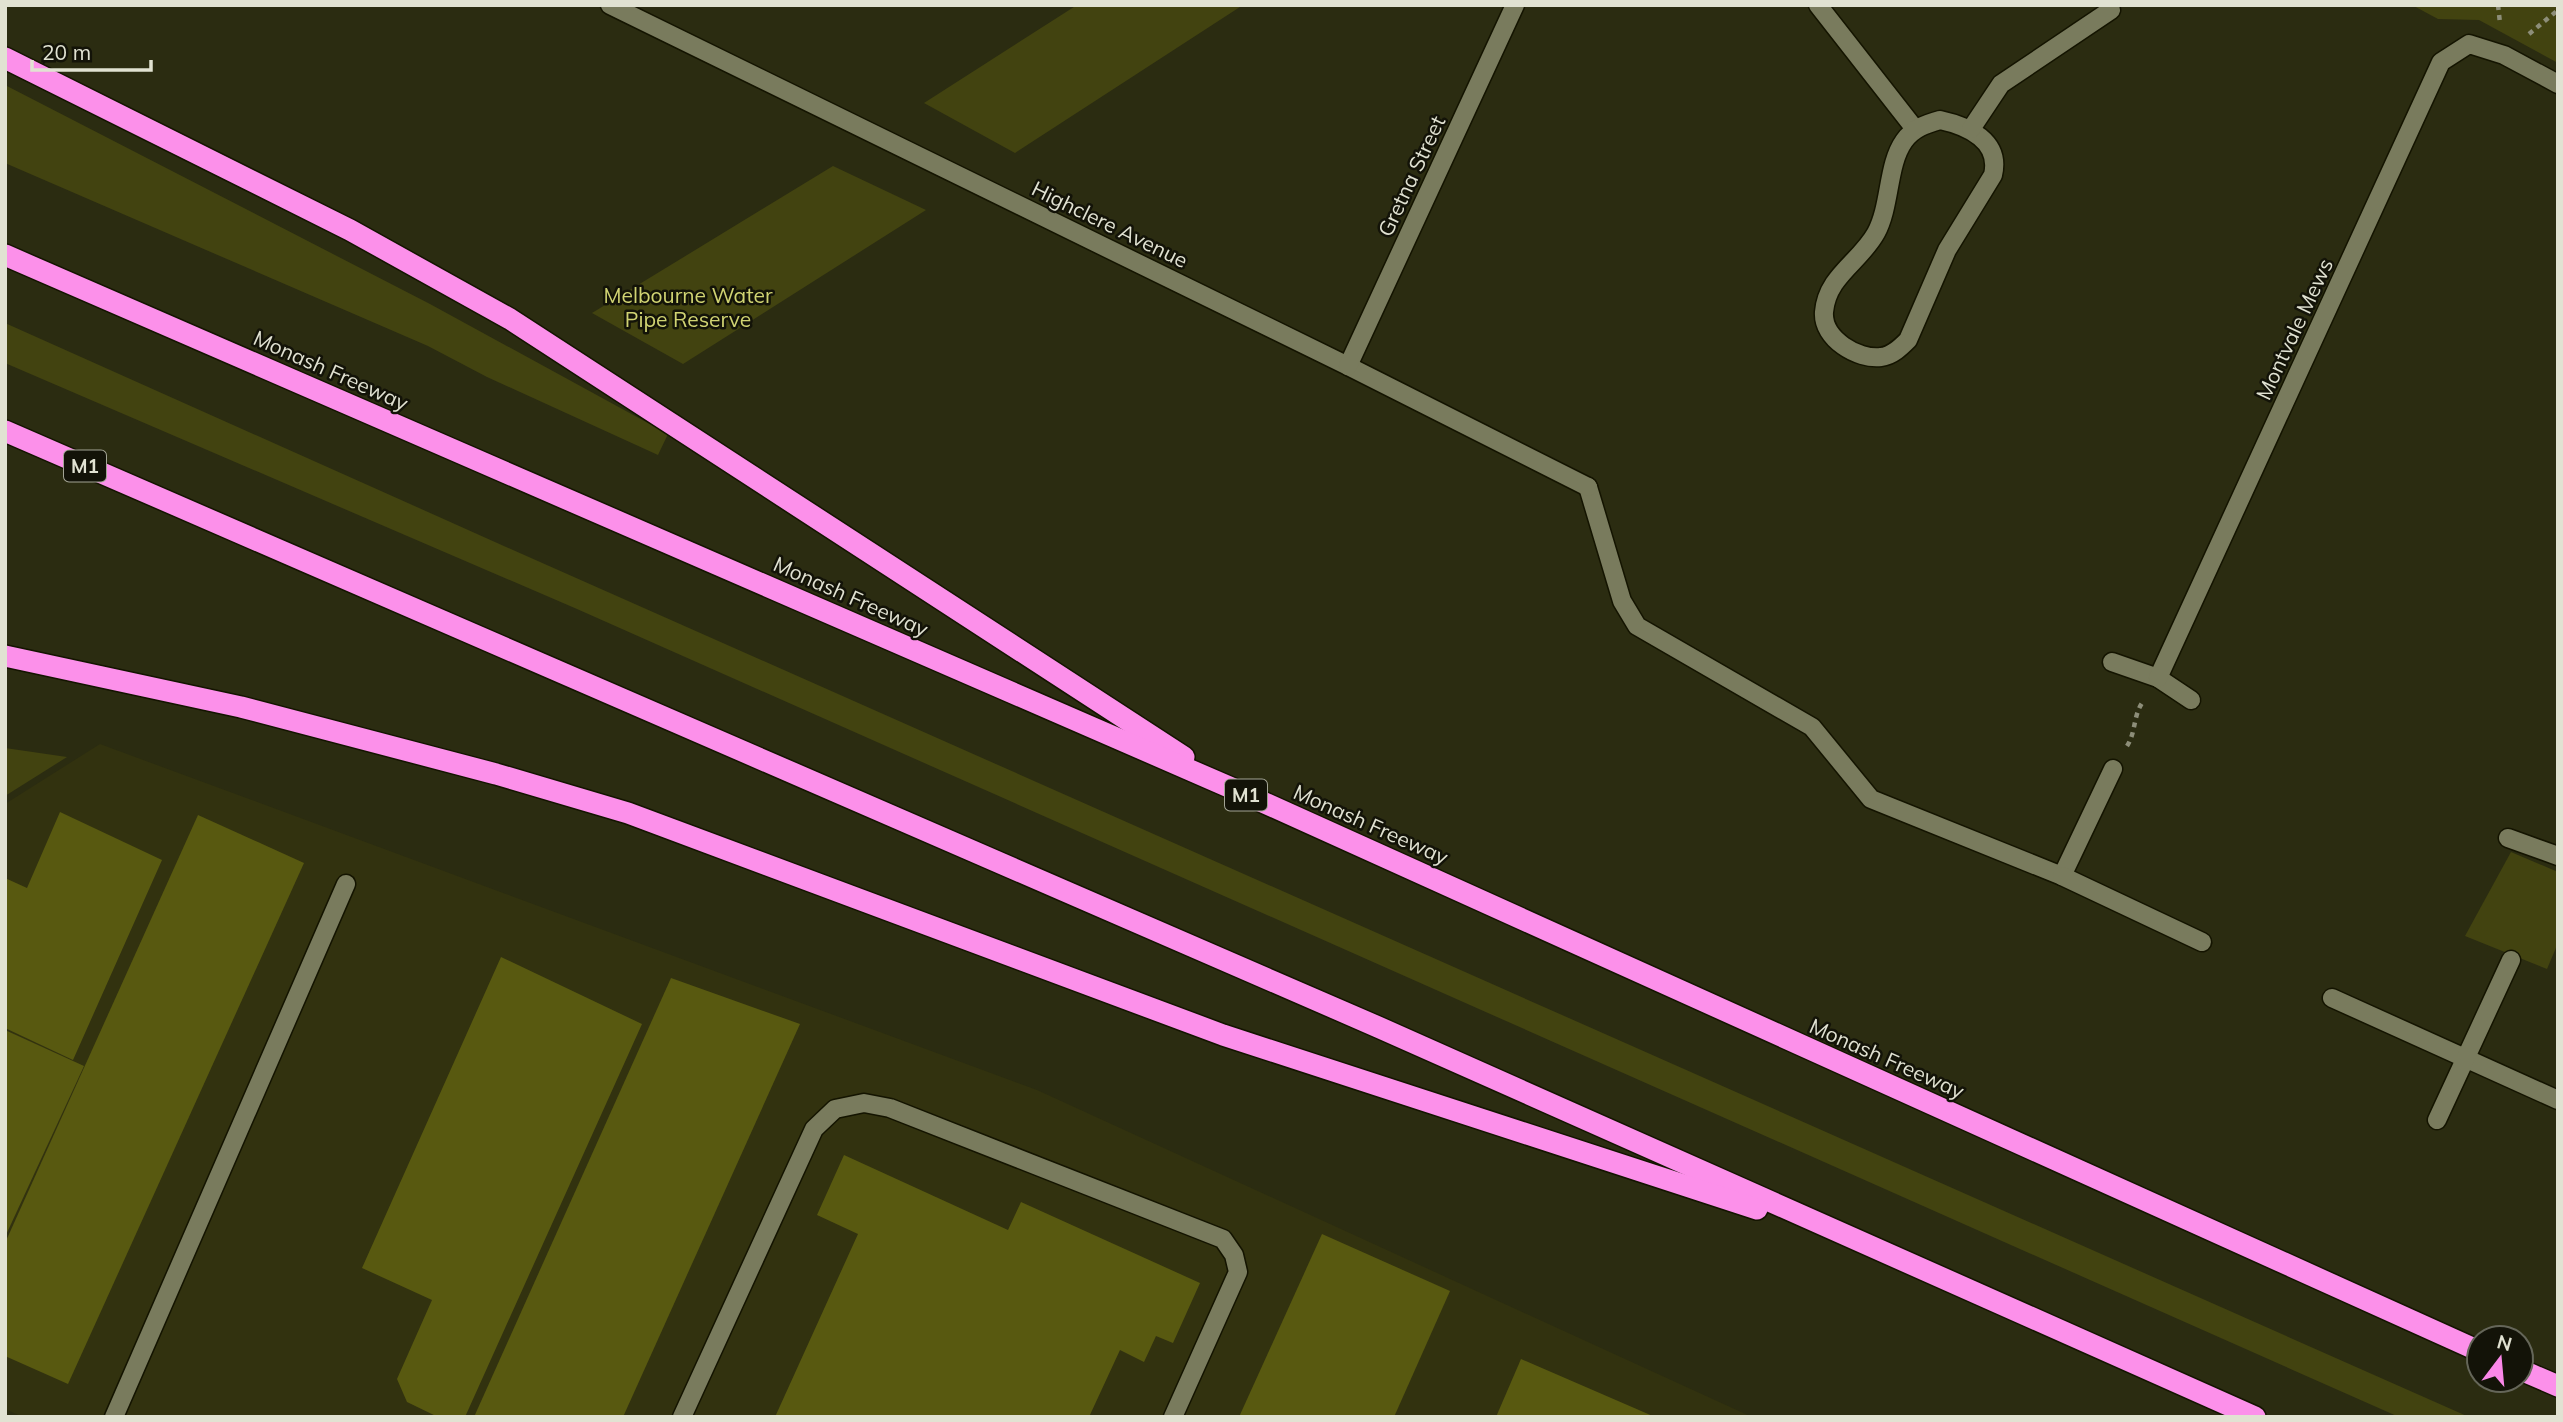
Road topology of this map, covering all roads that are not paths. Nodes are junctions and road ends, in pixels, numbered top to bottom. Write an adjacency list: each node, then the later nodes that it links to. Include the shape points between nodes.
1 (610, 5): 10 (street, Highclere Avenue)
2 (1515, 5): 10 (street, Gretna Street)
3 (1818, 5): 7 (street)
4 (2111, 10): 8 (street, via 2001,84)
5 (5, 58): 17 (highway, via 350,230 510,319)
6 (2558, 84): 14 (street, Montvale Mews, via 2504,55 2469,44 2441,62)
7 (1915, 129): 8 (street, via 1940,120); 8 (street, via 1903,142 1895,163 1875,235 1833,282 1827,298 1823,315 1828,328 1852,352 1882,358 1908,340 1916,326 1947,250 1993,174 1993,152)
8 (1971, 129)
9 (5, 255): 17 (highway, Monash Freeway / M1)
10 (1348, 366): 20 (street, Highclere Avenue, via 1588,486 1622,601 1637,626 1812,727 1871,799)
11 (5, 431): 28 (highway, M1, via 1352,1015)
12 (5, 656): 28 (highway, via 254,711 628,813 1223,1035)
13 (2112, 662): 14 (street)
14 (2158, 678): 15 (street)
15 (2191, 700)
16 (2113, 769): 20 (street)
17 (1236, 790): 29 (highway, Monash Freeway / M1)
18 (2508, 838): 19 (street)
19 (2555, 848)
20 (2062, 876): 22 (street)
21 (346, 884): 32 (street)
22 (2202, 942)
23 (2511, 960): 25 (street)
24 (2332, 998): 25 (street)
25 (2465, 1059): 26 (street); 27 (street)
26 (2558, 1100)
27 (2437, 1120)
28 (1862, 1244): 35 (highway, M1)
29 (2465, 1346)
30 (2535, 1376): 31 (highway)
31 (2558, 1386)
32 (114, 1417)
33 (682, 1417): 34 (street, via 814,1129 835,1109 864,1103 890,1108 1223,1239 1238,1272)
34 (1173, 1417)
35 (2255, 1417)

